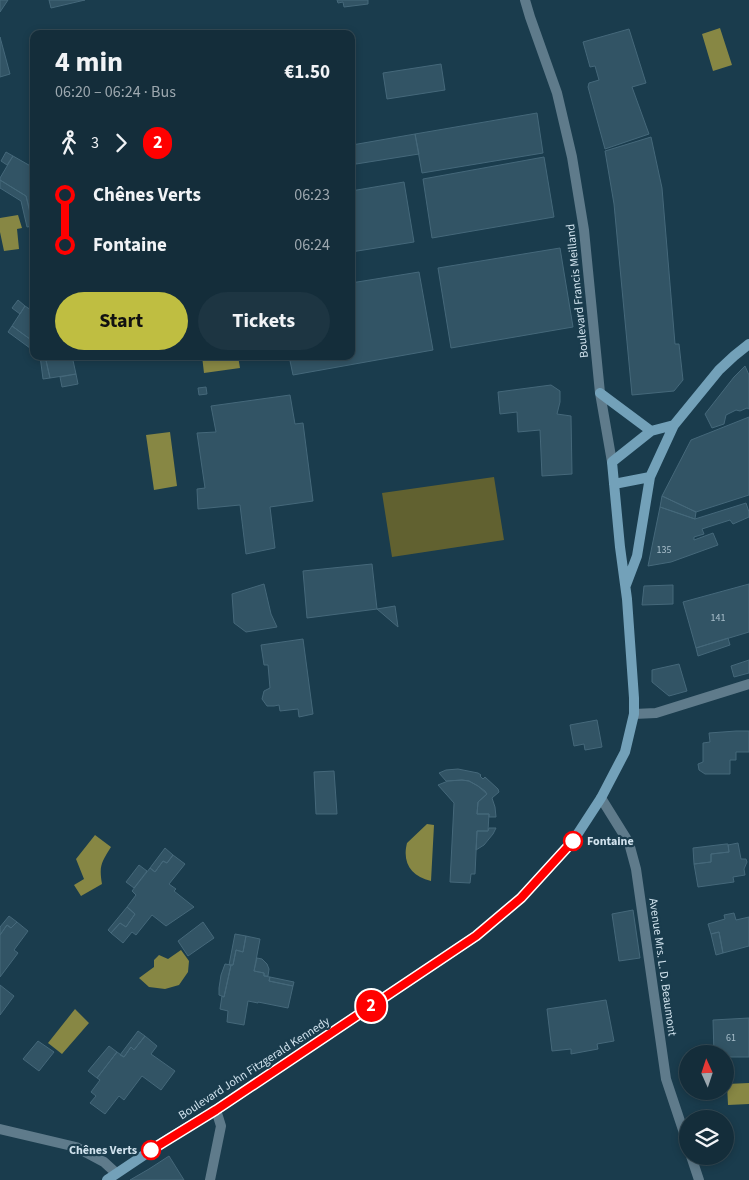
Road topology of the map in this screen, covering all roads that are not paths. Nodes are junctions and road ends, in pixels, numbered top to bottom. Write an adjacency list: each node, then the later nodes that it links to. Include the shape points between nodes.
1 (525, 0): 3 (street, Boulevard Francis Meilland, via 557,93 572,157 584,230)
2 (749, 344): 4 (street, via 719,370)
3 (600, 392): 5 (street); 6 (street, Boulevard Francis Meilland)
4 (674, 425): 5 (street); 7 (street)
5 (651, 430): 6 (street)
6 (612, 462): 8 (street, Boulevard Francis Meilland)
7 (650, 477): 8 (street); 9 (street, via 638,556)
8 (614, 484): 9 (street, Boulevard Francis Meilland)
9 (626, 586): 11 (street, Boulevard John Fitzgerald Kennedy)
10 (749, 684): 11 (street, via 656,714)
11 (634, 714): 12 (street, Boulevard John Fitzgerald Kennedy, via 625,752)
12 (601, 798): 13 (street, Boulevard John Fitzgerald Kennedy, via 573,841 521,898 476,936); 14 (street, Avenue Mrs. L. D. Beaumont, via 629,843 636,869 666,1079)
13 (216, 1110): 17 (street, Boulevard John Fitzgerald Kennedy); 19 (street, via 221,1126)
14 (679, 1118)
15 (0, 1129): 17 (street, via 76,1147 104,1162)
16 (694, 1165): 20 (street)
17 (116, 1173): 18 (street, Boulevard John Fitzgerald Kennedy)
18 (107, 1180)
19 (210, 1180)
20 (699, 1180)

